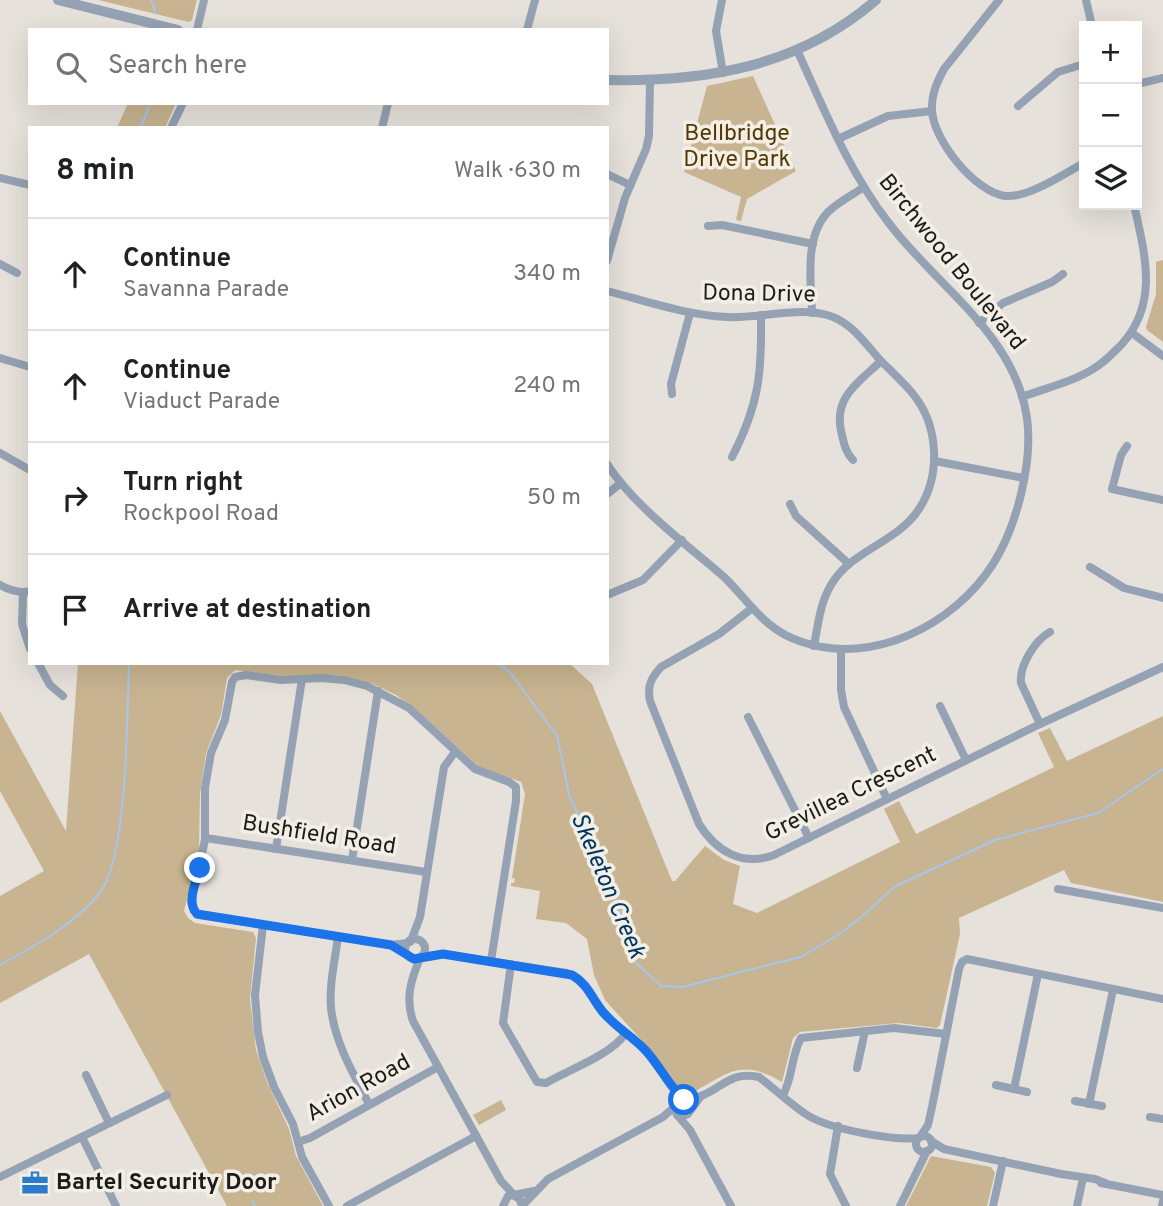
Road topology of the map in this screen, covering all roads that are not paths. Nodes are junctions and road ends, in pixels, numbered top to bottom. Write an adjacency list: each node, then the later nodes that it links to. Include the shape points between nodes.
1 (58, 0): 9 (street)
2 (204, 0): 10 (street)
3 (535, 0): 11 (street)
4 (722, 0): 14 (street, via 716,31)
5 (876, 0): 12 (street)
6 (999, 0): 22 (street, via 944,69)
7 (1086, 0): 8 (street)
8 (1092, 21)
9 (170, 28)
10 (197, 28)
11 (528, 28)
12 (797, 50): 14 (street); 25 (street, Birchwood Boulevard)
13 (1079, 66): 21 (street, via 1058,72)
14 (723, 73): 17 (street)
15 (1163, 78): 18 (street)
16 (609, 80): 17 (street)
17 (650, 81): 30 (street, via 649,136)
18 (1142, 83)
19 (182, 105): 23 (street)
20 (388, 105): 24 (street)
21 (1018, 106)
22 (932, 111): 25 (street, via 888,116); 26 (street, via 944,145 976,182 994,193 1023,194)
23 (172, 126)
24 (382, 126)
25 (838, 139): 31 (street, Birchwood Boulevard)
26 (1079, 166)
27 (609, 175): 30 (street)
28 (0, 178): 29 (street)
29 (28, 185)
30 (630, 185): 35 (street)
31 (864, 187): 34 (street, via 829,211); 43 (street, Birchwood Boulevard, via 914,253)
32 (1135, 210): 44 (street, via 1147,283)
33 (708, 226): 34 (street)
34 (813, 244): 41 (street)
35 (609, 254)
36 (0, 264): 37 (street)
37 (17, 273)
38 (1063, 274): 43 (street, via 1003,303)
39 (609, 292): 40 (street, Dona Drive)
40 (690, 313): 42 (street, Dona Drive); 49 (street)
41 (812, 313): 42 (street, Dona Drive); 47 (street, Dona Drive, via 844,323)
42 (761, 315): 53 (street, via 760,382 747,428)
43 (979, 323): 50 (street, Birchwood Boulevard, via 998,344)
44 (1132, 333): 45 (street); 50 (street, via 1093,370)
45 (1163, 356)
46 (0, 358): 48 (street)
47 (881, 361): 54 (street, via 848,393 840,408 839,424); 55 (street, Dona Drive, via 923,408)
48 (28, 366)
49 (672, 394)
50 (1023, 397): 58 (street, Birchwood Boulevard, via 1028,440)
51 (1126, 446): 61 (street, via 1112,489)
52 (0, 453): 57 (street)
53 (732, 457)
54 (853, 460)
55 (935, 461): 58 (street); 64 (street, Dona Drive, via 926,497 908,523)
56 (609, 467): 59 (street, Birchwood Boulevard)
57 (28, 469)
58 (1023, 478): 74 (street, Birchwood Boulevard, via 1005,541 966,597 899,639)
59 (621, 483): 60 (street); 63 (street, Birchwood Boulevard)
60 (609, 492)
61 (1163, 500)
62 (790, 504): 64 (street, via 796,516)
63 (682, 540): 68 (street, via 643,580); 70 (street, Birchwood Boulevard, via 730,583)
64 (849, 564): 73 (street, Dona Drive, via 825,597)
65 (1090, 567): 69 (street, via 1124,588)
66 (0, 585): 67 (street)
67 (26, 592): 72 (street, via 22,624)
68 (609, 594)
69 (1163, 598)
70 (751, 609): 73 (street, Birchwood Boulevard, via 788,637); 87 (street, Grevillea Crescent, via 719,634 661,667 649,683 650,701 699,824 718,848 735,857 765,859)
71 (1050, 632): 82 (street, via 1042,637 1020,677)
72 (28, 643)
73 (814, 646): 74 (street, Birchwood Boulevard)
74 (841, 651): 85 (street, via 844,707)
75 (39, 665): 79 (street, via 50,685)
76 (1163, 667): 82 (street, Grevillea Crescent)
77 (302, 679): 78 (street, via 344,680); 86 (street, via 243,675 232,680 227,713 207,773); 88 (street)
78 (378, 691): 83 (street, via 420,716); 89 (street)
79 (63, 696)
80 (940, 706): 84 (street)
81 (748, 717): 87 (street)
82 (1040, 724): 84 (street, Grevillea Crescent)
83 (455, 752): 90 (street, via 444,767); 102 (street, via 475,769 509,782 517,791)
84 (966, 760): 85 (street, Grevillea Crescent)
85 (887, 799): 87 (street, Grevillea Crescent)
86 (206, 838): 88 (street, Bushfield Road); 94 (street, via 191,902 193,911)
87 (809, 838)
88 (276, 849): 89 (street, Bushfield Road)
89 (352, 860): 90 (street, Bushfield Road)
90 (426, 873): 93 (street)
91 (1058, 889): 92 (street)
92 (1163, 908)
93 (420, 917): 96 (street); 97 (street)
94 (263, 925): 95 (street); 136 (street, via 254,995 258,1032 267,1069)
95 (338, 937): 98 (street); 121 (street, via 331,990 334,1020 339,1043)
96 (409, 942): 97 (street); 98 (street); 100 (street)
97 (423, 943): 99 (street); 101 (street)
98 (391, 945): 100 (street)
99 (443, 954): 101 (street); 102 (street)
100 (408, 956): 101 (street); 105 (street)
101 (420, 957): 105 (street)
102 (491, 961): 103 (street)
103 (511, 964): 109 (street, via 576,976); 109 (street, via 503,1023 536,1081 545,1083 610,1048)
104 (1038, 974): 106 (street); 110 (street, via 967,959 962,962); 115 (street)
105 (411, 979): 111 (street, via 410,1013)
106 (1113, 990): 107 (street); 122 (street)
107 (1163, 999)
108 (865, 1031): 110 (street, via 906,1028); 112 (street); 118 (street, via 801,1038)
109 (625, 1034): 123 (street, via 646,1051 673,1090)
110 (946, 1034): 129 (street)
111 (438, 1067): 121 (street, Arion Road); 132 (street)
112 (857, 1068)
113 (86, 1075): 128 (street)
114 (996, 1085): 115 (street)
115 (1014, 1088): 116 (street)
116 (1027, 1092)
117 (167, 1095): 128 (street)
118 (783, 1095): 119 (street, via 759,1077 744,1074); 130 (street, via 808,1116)
119 (701, 1096): 123 (street); 125 (street)
120 (1075, 1101): 122 (street)
121 (369, 1104): 136 (street, Arion Road)
122 (1089, 1104): 124 (street)
123 (678, 1107): 125 (street, via 685,1116); 125 (street, via 689,1103); 131 (street); 142 (street, via 548,1179)
124 (1102, 1107)
125 (690, 1111): 131 (street)
126 (1150, 1117): 127 (street)
127 (1163, 1119)
128 (109, 1123): 133 (street)
129 (928, 1125): 134 (street); 137 (street)
130 (838, 1126): 135 (street); 151 (street, via 830,1174)
131 (690, 1130): 150 (street)
132 (476, 1136): 140 (street); 148 (street)
133 (82, 1137): 139 (street); 146 (street)
134 (920, 1138): 135 (street); 137 (street, via 925,1137)
135 (902, 1140): 137 (street)
136 (298, 1142): 147 (street)
137 (925, 1147): 138 (street); 152 (street)
138 (1003, 1161): 141 (street); 153 (street)
139 (0, 1177)
140 (500, 1181): 144 (street); 145 (street)
141 (1083, 1181): 143 (street); 154 (street)
142 (536, 1191): 144 (street); 149 (street)
143 (1163, 1195)
144 (515, 1196): 145 (street, via 508,1196); 149 (street)
145 (502, 1204)
146 (116, 1206)
147 (329, 1206)
148 (347, 1206)
149 (522, 1206)
150 (731, 1206)
151 (846, 1206)
152 (900, 1206)
153 (993, 1206)
154 (1077, 1206)

